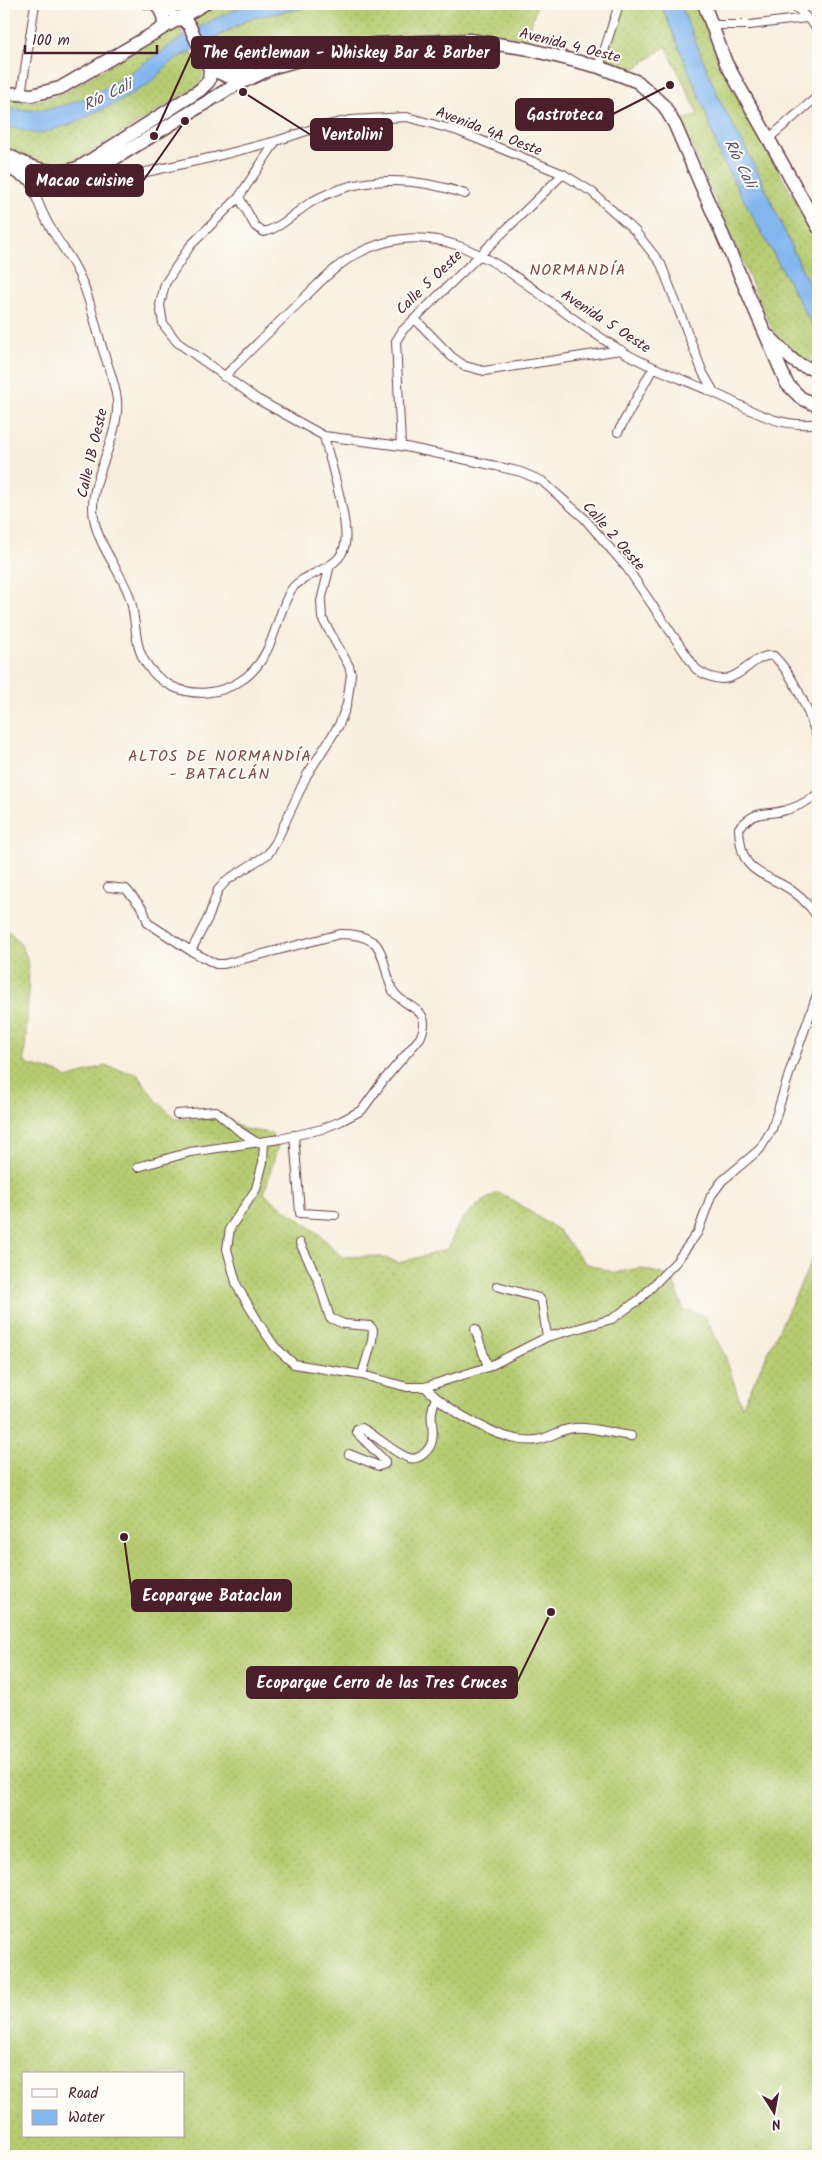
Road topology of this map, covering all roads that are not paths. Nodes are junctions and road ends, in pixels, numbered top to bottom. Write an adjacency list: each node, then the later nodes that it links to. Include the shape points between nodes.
1 (35, 4): 17 (street)
2 (173, 4): 7 (street)
3 (204, 4): 8 (main road)
4 (619, 4): 15 (street)
5 (704, 4): 10 (main road)
6 (793, 4): 9 (street)
7 (151, 5): 8 (street); 11 (main road, via 163,16)
8 (187, 15): 11 (main road); 13 (main road)
9 (806, 18): 10 (street, via 750,25); 12 (street)
10 (711, 25): 19 (main road, via 726,63)
11 (164, 26): 17 (main road, via 60,88)
12 (818, 30)
13 (208, 65): 14 (main road, via 225,76); 23 (main road, via 209,81 200,90)
14 (274, 67): 15 (main road, Avenida 4 Oeste, via 335,50 368,45 469,40 524,48); 25 (main road, Avenida 4 Oeste, via 218,95)
15 (599, 67): 32 (main road, Avenida 4 Oeste, via 638,82 664,106)
16 (4, 93): 17 (main road)
17 (21, 95)
18 (818, 96): 19 (street)
19 (768, 139): 29 (main road)
20 (276, 141): 24 (street, Avenida 4A Oeste, via 319,126 351,120 407,117 458,131); 25 (street, Avenida 4A Oeste); 28 (street, Calle 2 Oeste)
21 (4, 153): 23 (main road, via 38,170 64,172)
22 (4, 165): 26 (main road, Avenida 4 Oeste)
23 (80, 167): 25 (street)
24 (563, 174): 30 (street, Calle 5 Oeste); 37 (street, Avenida 4A Oeste, via 614,210 651,248 672,287 703,373)
25 (96, 179): 26 (main road, Avenida 4 Oeste, via 52,185)
26 (30, 180): 43 (street, Calle 1B Oeste, via 40,209 85,288 113,383 117,400 116,420 93,507 103,545 129,596 144,660 155,675 168,686 183,692 199,694 230,687 244,678 265,655 292,589)
27 (465, 194): 28 (street, via 417,181 355,185 313,201 276,229 264,232 255,226)
28 (239, 197): 36 (street, Calle 2 Oeste, via 190,246 165,284 160,305 163,324 176,342)
29 (818, 227)
30 (481, 254): 31 (street, Calle 5 Oeste); 33 (street, Avenida 5 Oeste); 36 (street, Avenida 5 Oeste, via 435,239 407,238 352,256)
31 (415, 319): 33 (street, via 452,357 465,366 484,371); 42 (street, Calle 5 Oeste, via 396,341)
32 (765, 331): 35 (main road, via 800,366); 38 (main road, Avenida 4 Oeste, via 787,384 800,398)
33 (621, 350): 34 (street, Avenida 5 Oeste)
34 (653, 368): 37 (street, Avenida 5 Oeste); 40 (street)
35 (818, 368)
36 (224, 377): 41 (street, Calle 2 Oeste, via 300,425)
37 (714, 392): 39 (street, Avenida 5 Oeste, via 772,420 802,426)
38 (818, 406)
39 (818, 423)
40 (618, 432)
41 (324, 436): 42 (street, Calle 2 Oeste); 43 (street, via 345,526 342,555)
42 (401, 446): 44 (street, Calle 2 Oeste, via 521,472 542,481 584,518 627,568 696,669 719,679 734,676 764,656 774,656)
43 (330, 565): 49 (street, via 320,601 322,618 349,666 347,704 339,725 307,774 276,842 268,854 227,880 218,890)
44 (815, 719): 45 (street, Calle 2 Oeste)
45 (818, 740)
46 (818, 794): 48 (street, via 784,811 766,812 748,819 739,828 740,846 746,862 759,874 785,886 807,902)
47 (108, 887): 49 (street, via 126,889 143,910 148,923)
48 (818, 917)
49 (191, 951): 52 (street, via 216,964 224,964 321,937 355,934 375,942 381,950 387,980 396,995 420,1011 423,1017 420,1038 362,1110 322,1129)
50 (818, 992): 59 (street, via 772,1129 760,1149 722,1181 711,1196 698,1232 676,1262 640,1299 612,1319)
51 (177, 1114): 53 (street, via 216,1111 239,1131)
52 (294, 1135): 53 (street); 55 (street, via 300,1213)
53 (260, 1141): 54 (street, via 190,1152); 61 (street, via 263,1162 256,1189 230,1228 228,1248 237,1286 275,1347 294,1364)
54 (138, 1167)
55 (335, 1215)
56 (300, 1243): 61 (street, via 318,1280 330,1318 344,1324 370,1326 373,1330)
57 (497, 1286): 59 (street, via 539,1298)
58 (475, 1329): 60 (street)
59 (547, 1337): 60 (street)
60 (488, 1367): 62 (street)
61 (362, 1375): 62 (street, via 407,1388)
62 (425, 1387): 63 (street)
63 (436, 1398): 64 (street, via 504,1436 537,1440 575,1427); 65 (street, via 430,1411 432,1441 420,1457 409,1458 362,1428 357,1433 385,1464 379,1466)
64 (631, 1436)
65 (349, 1454)

